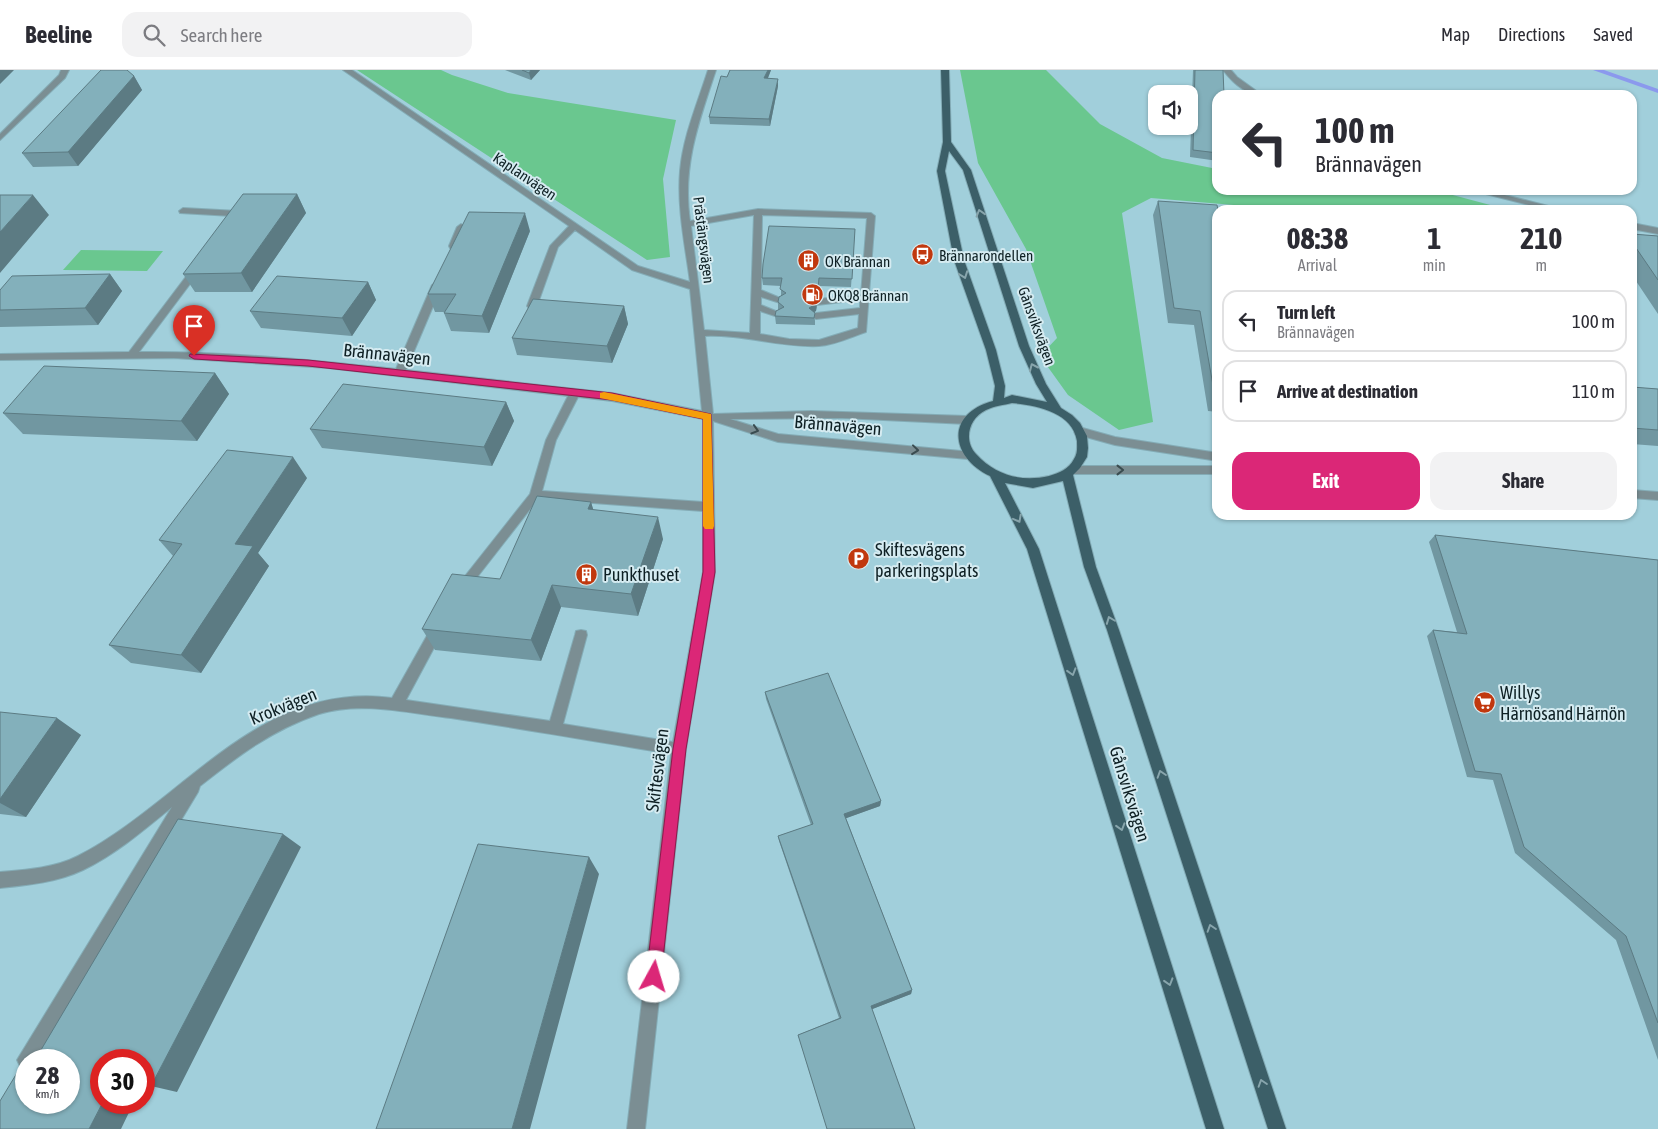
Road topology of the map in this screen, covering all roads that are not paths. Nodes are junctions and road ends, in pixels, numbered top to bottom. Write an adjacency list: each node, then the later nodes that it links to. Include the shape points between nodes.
1 (65, 70): 7 (street)
2 (347, 70): 14 (street, Kaplanvägen)
3 (712, 70): 13 (street, Prästängsvägen, via 689,140 684,169)
4 (944, 70): 8 (main road)
5 (1227, 70): 6 (street)
6 (1250, 90)
7 (0, 138)
8 (947, 142): 38 (main road, one-way to 38, via 941,171 959,260 991,350 1000,386); 39 (main road, Gånsviksvägen, one-way to 8, via 1024,346 966,170)
9 (1496, 195): 10 (street)
10 (1538, 205)
11 (183, 211): 17 (street, via 238,214)
12 (758, 212): 13 (street); 23 (street); 24 (street, via 871,216)
13 (686, 224): 22 (street, Prästängsvägen)
14 (574, 226): 22 (street, Kaplanvägen, via 635,268); 27 (street, via 554,246)
15 (461, 227): 19 (street)
16 (1637, 227): 18 (street)
17 (226, 230)
18 (1658, 231)
19 (450, 254)
20 (202, 261): 34 (street)
21 (442, 272): 36 (street)
22 (695, 287): 32 (street, Prästängsvägen)
23 (756, 292): 25 (street); 28 (street)
24 (865, 297): 26 (street); 29 (street)
25 (780, 300)
26 (817, 302)
27 (532, 306)
28 (755, 306): 30 (street); 33 (street)
29 (864, 311): 31 (street); 33 (street, via 863,330 819,343)
30 (778, 314)
31 (816, 316)
32 (700, 333): 33 (street, via 715,331); 40 (street, Prästängsvägen)
33 (755, 338)
34 (130, 356): 35 (street, Brännavägen); 36 (street, Brännavägen, via 174,355 308,363)
35 (0, 357)
36 (400, 373): 37 (street, Brännavägen)
37 (575, 392): 40 (street, Brännavägen); 49 (street, via 551,440)
38 (998, 401): 39 (main road, via 1028,400); 41 (main road, via 985,405)
39 (1056, 409): 42 (main road)
40 (708, 416): 41 (street, Brännavägen, via 783,413); 43 (street, Brännavägen, one-way to 43, via 778,438); 51 (street, Skiftesvägen)
41 (967, 420): 43 (main road, via 963,431)
42 (1079, 431): 44 (street); 46 (main road, via 1083,452)
43 (968, 455): 47 (main road)
44 (1212, 457)
45 (1212, 470): 46 (street, one-way to 45)
46 (1069, 472): 47 (main road, via 1051,481 1033,484); 63 (main road, Gånsviksvägen, one-way to 46, via 1114,630 1090,567)
47 (995, 476): 62 (main road, Gånsviksvägen, one-way to 62, via 1033,549)
48 (1637, 494): 50 (street)
49 (535, 495): 51 (street); 52 (street)
50 (1658, 496)
51 (708, 507): 57 (street, Skiftesvägen, via 709,572)
52 (454, 599)
53 (445, 616): 55 (street)
54 (581, 635): 56 (street)
55 (396, 705): 56 (street, Krokvägen); 58 (street, Krokvägen, via 353,702 320,708 274,726 244,743)
56 (555, 728): 57 (street, Krokvägen)
57 (679, 749): 61 (street, Skiftesvägen)
58 (198, 779): 59 (street, Krokvägen, via 116,843 79,864 36,876); 60 (street)
59 (0, 880)
60 (33, 1049)
61 (636, 1129)
62 (1215, 1129)
63 (1277, 1129)

